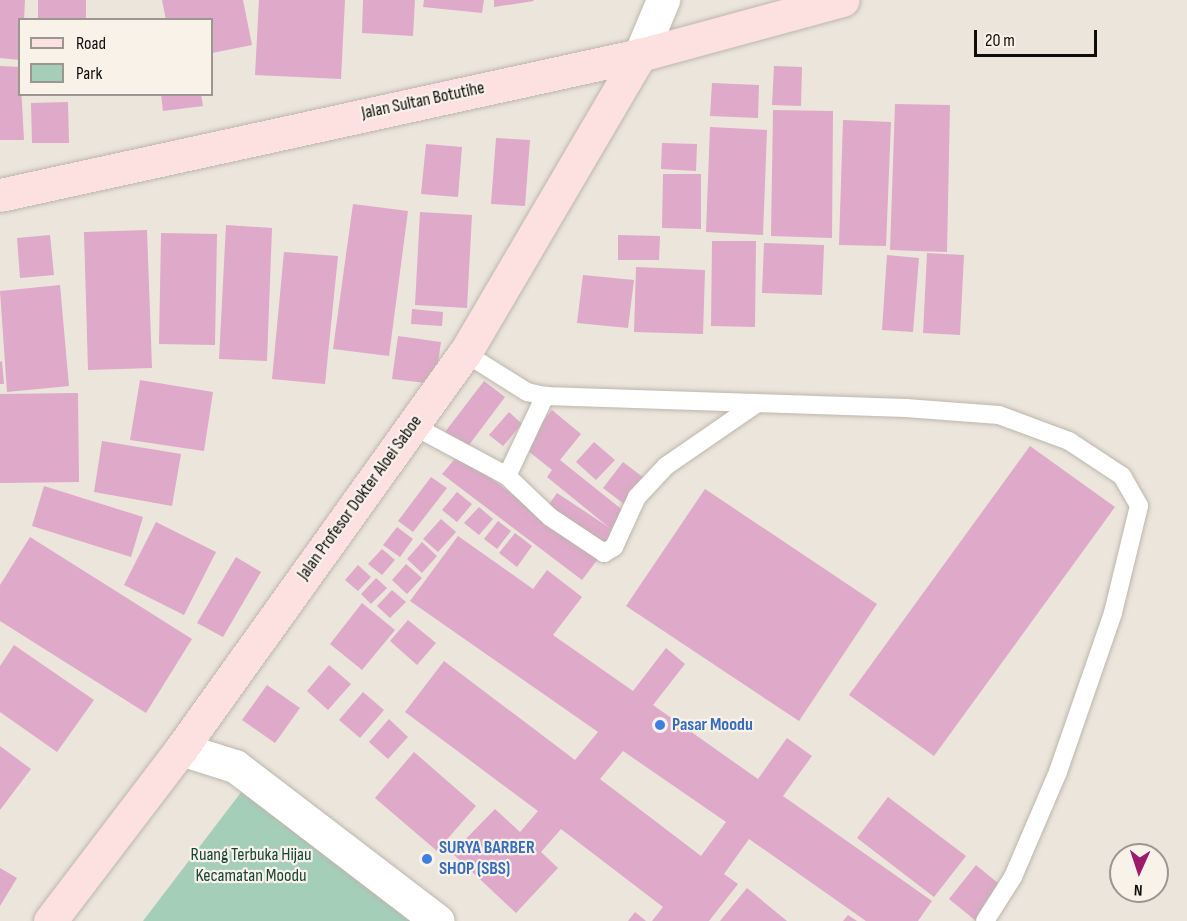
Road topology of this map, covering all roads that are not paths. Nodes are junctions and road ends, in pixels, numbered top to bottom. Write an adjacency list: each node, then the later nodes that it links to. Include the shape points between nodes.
1 (663, 0): 3 (street)
2 (843, 0): 3 (street, Jalan Sultan Botutihe)
3 (640, 55): 4 (street, Jalan Sultan Botutihe); 5 (street, Jalan Profesor Dokter Aloei Saboe)
4 (0, 195)
5 (465, 353): 6 (lane, via 527,392); 8 (street, Jalan Profesor Dokter Aloei Saboe)
6 (545, 396): 7 (lane); 9 (lane)
7 (756, 404): 9 (lane, via 666,466 637,497 614,547 604,553 549,517); 13 (lane, via 999,415 1078,447 1122,476 1139,506 1113,613 1058,772 1013,877)
8 (412, 425): 9 (lane); 10 (street, Jalan Profesor Dokter Aloei Saboe)
9 (507, 476)
10 (181, 749): 11 (street, Jalan Profesor Dokter Aloei Saboe); 12 (street, via 235,766)
11 (50, 921)
12 (438, 921)
13 (984, 921)

